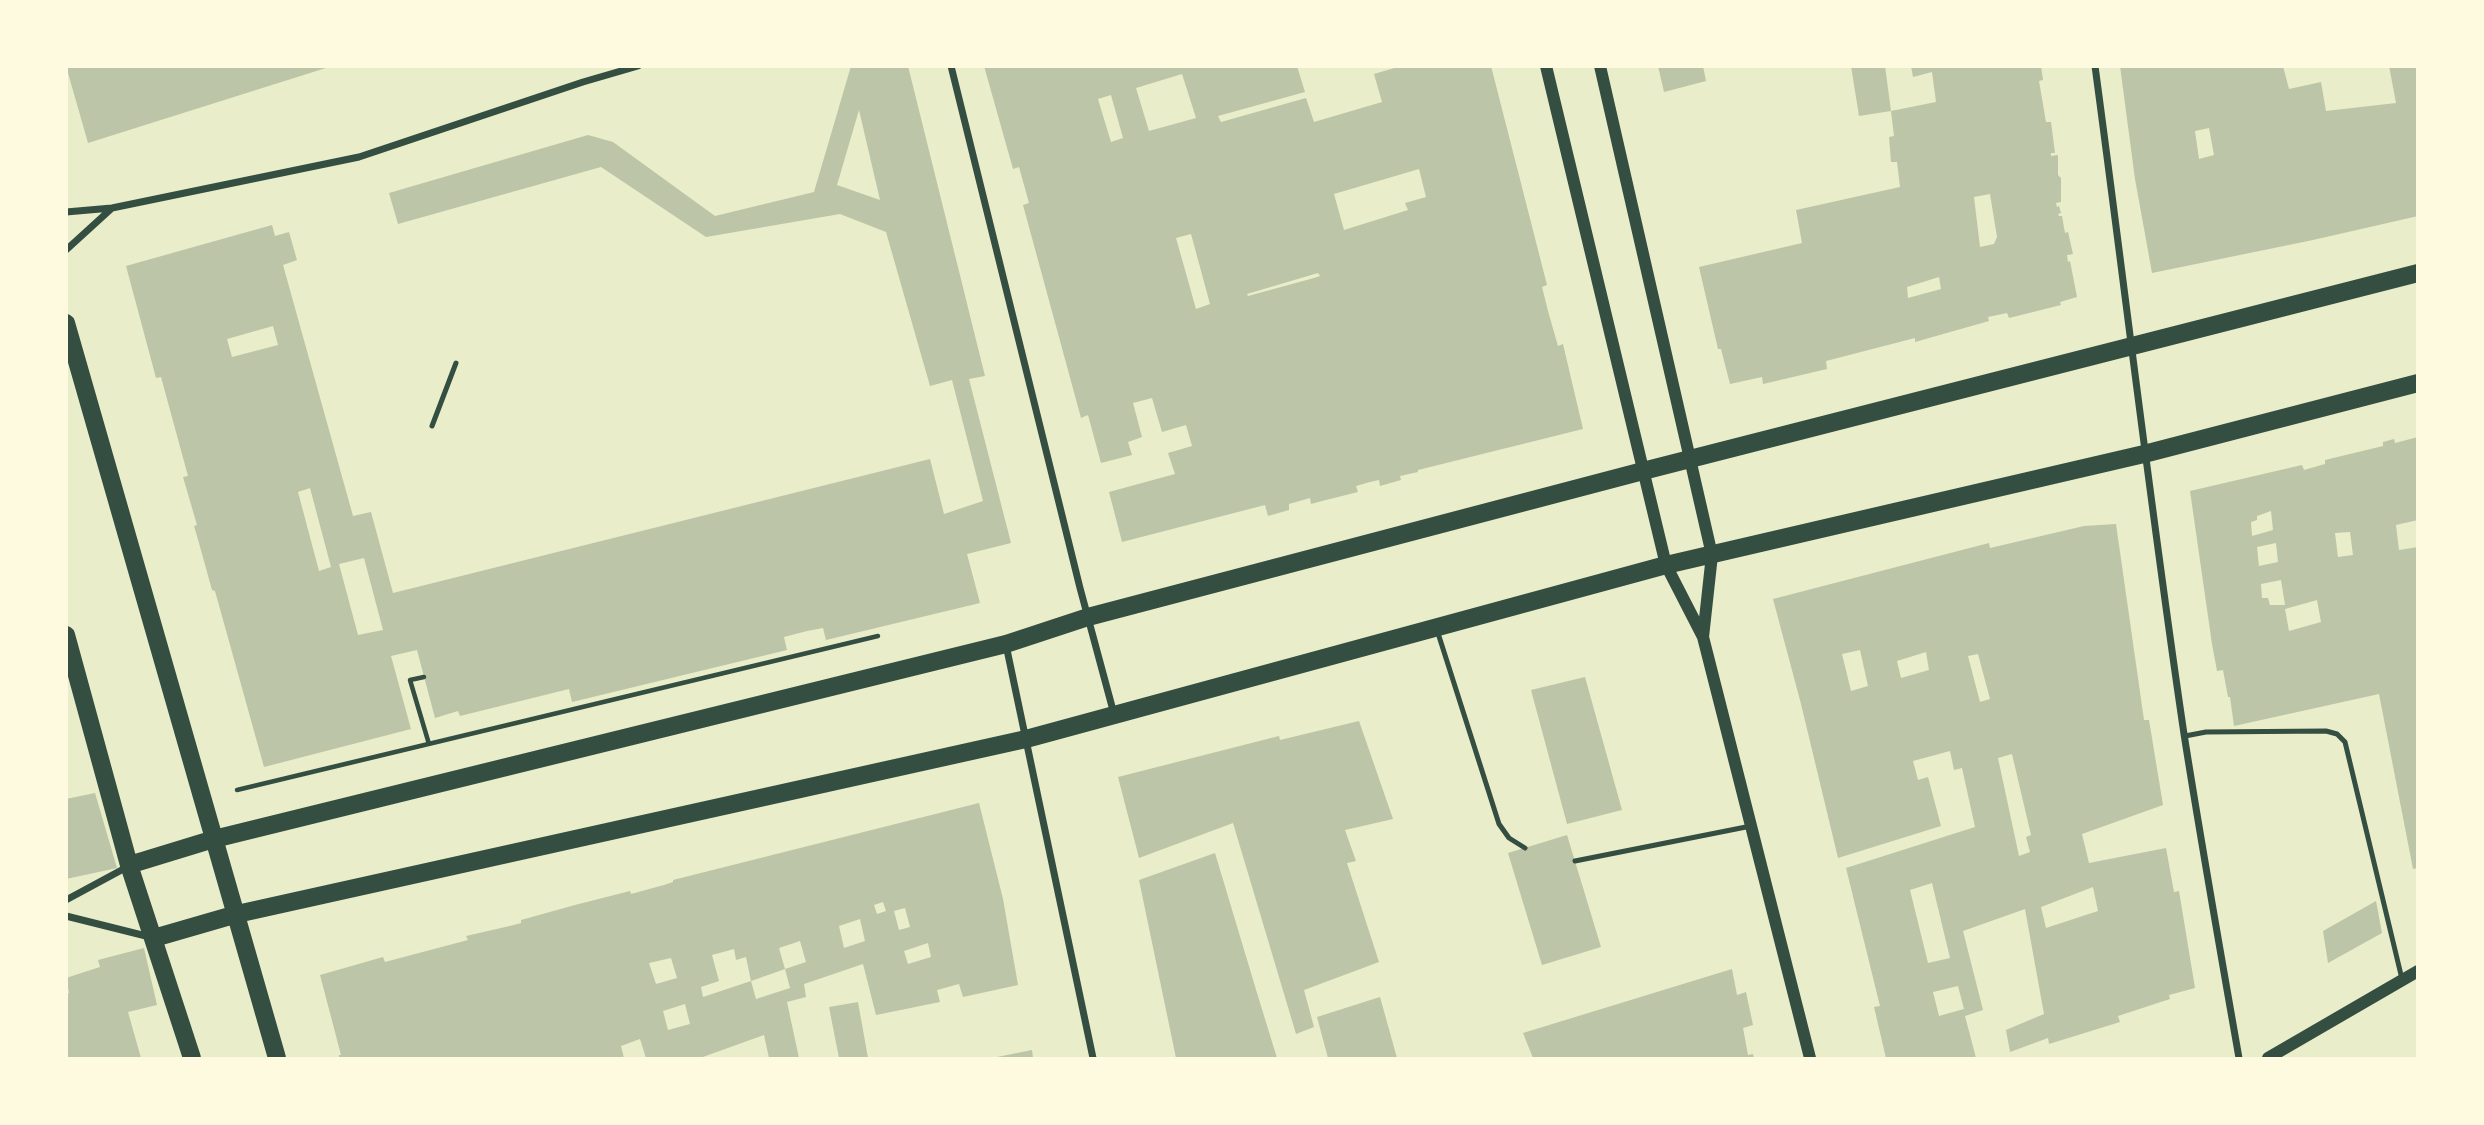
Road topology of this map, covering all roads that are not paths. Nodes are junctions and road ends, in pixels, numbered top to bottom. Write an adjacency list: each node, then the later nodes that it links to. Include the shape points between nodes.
1 (638, 66): 6 (street, via 359,157)
2 (951, 66): 20 (street)
3 (1546, 66): 17 (street)
4 (1600, 66): 16 (street)
5 (2095, 66): 11 (street)
6 (112, 208): 7 (street); 8 (street)
7 (66, 212)
8 (66, 250)
9 (2417, 272): 11 (main road)
10 (66, 323): 29 (main road)
11 (2132, 345): 15 (street); 16 (main road)
12 (456, 363): 14 (lane)
13 (2417, 383): 15 (main road)
14 (432, 426)
15 (2144, 454): 18 (main road); 26 (street)
16 (1692, 459): 17 (main road); 18 (street)
17 (1643, 471): 19 (street); 20 (main road)
18 (1713, 555): 19 (main road); 23 (street)
19 (1666, 565): 21 (main road); 23 (street)
20 (1088, 617): 24 (main road); 25 (street)
21 (1436, 627): 25 (main road); 30 (lane, via 1499,824 1509,838)
22 (66, 635): 32 (main road)
23 (1703, 637): 28 (street)
24 (1006, 644): 27 (street); 29 (main road)
25 (1114, 715): 27 (main road)
26 (2185, 736): 38 (lane, via 2326,731 2345,742); 43 (street)
27 (1026, 739): 34 (main road); 41 (street)
28 (1751, 826): 31 (lane); 42 (street)
29 (215, 839): 32 (main road); 34 (main road)
30 (1525, 848)
31 (1575, 861)
32 (129, 866): 33 (street); 36 (main road)
33 (66, 900)
34 (237, 914): 36 (main road); 40 (main road)
35 (66, 916): 36 (street)
36 (154, 938): 39 (main road)
37 (2417, 971): 38 (street)
38 (2402, 979): 44 (street)
39 (192, 1059)
40 (277, 1059)
41 (1093, 1059)
42 (1810, 1059)
43 (2239, 1059)
44 (2268, 1059)

